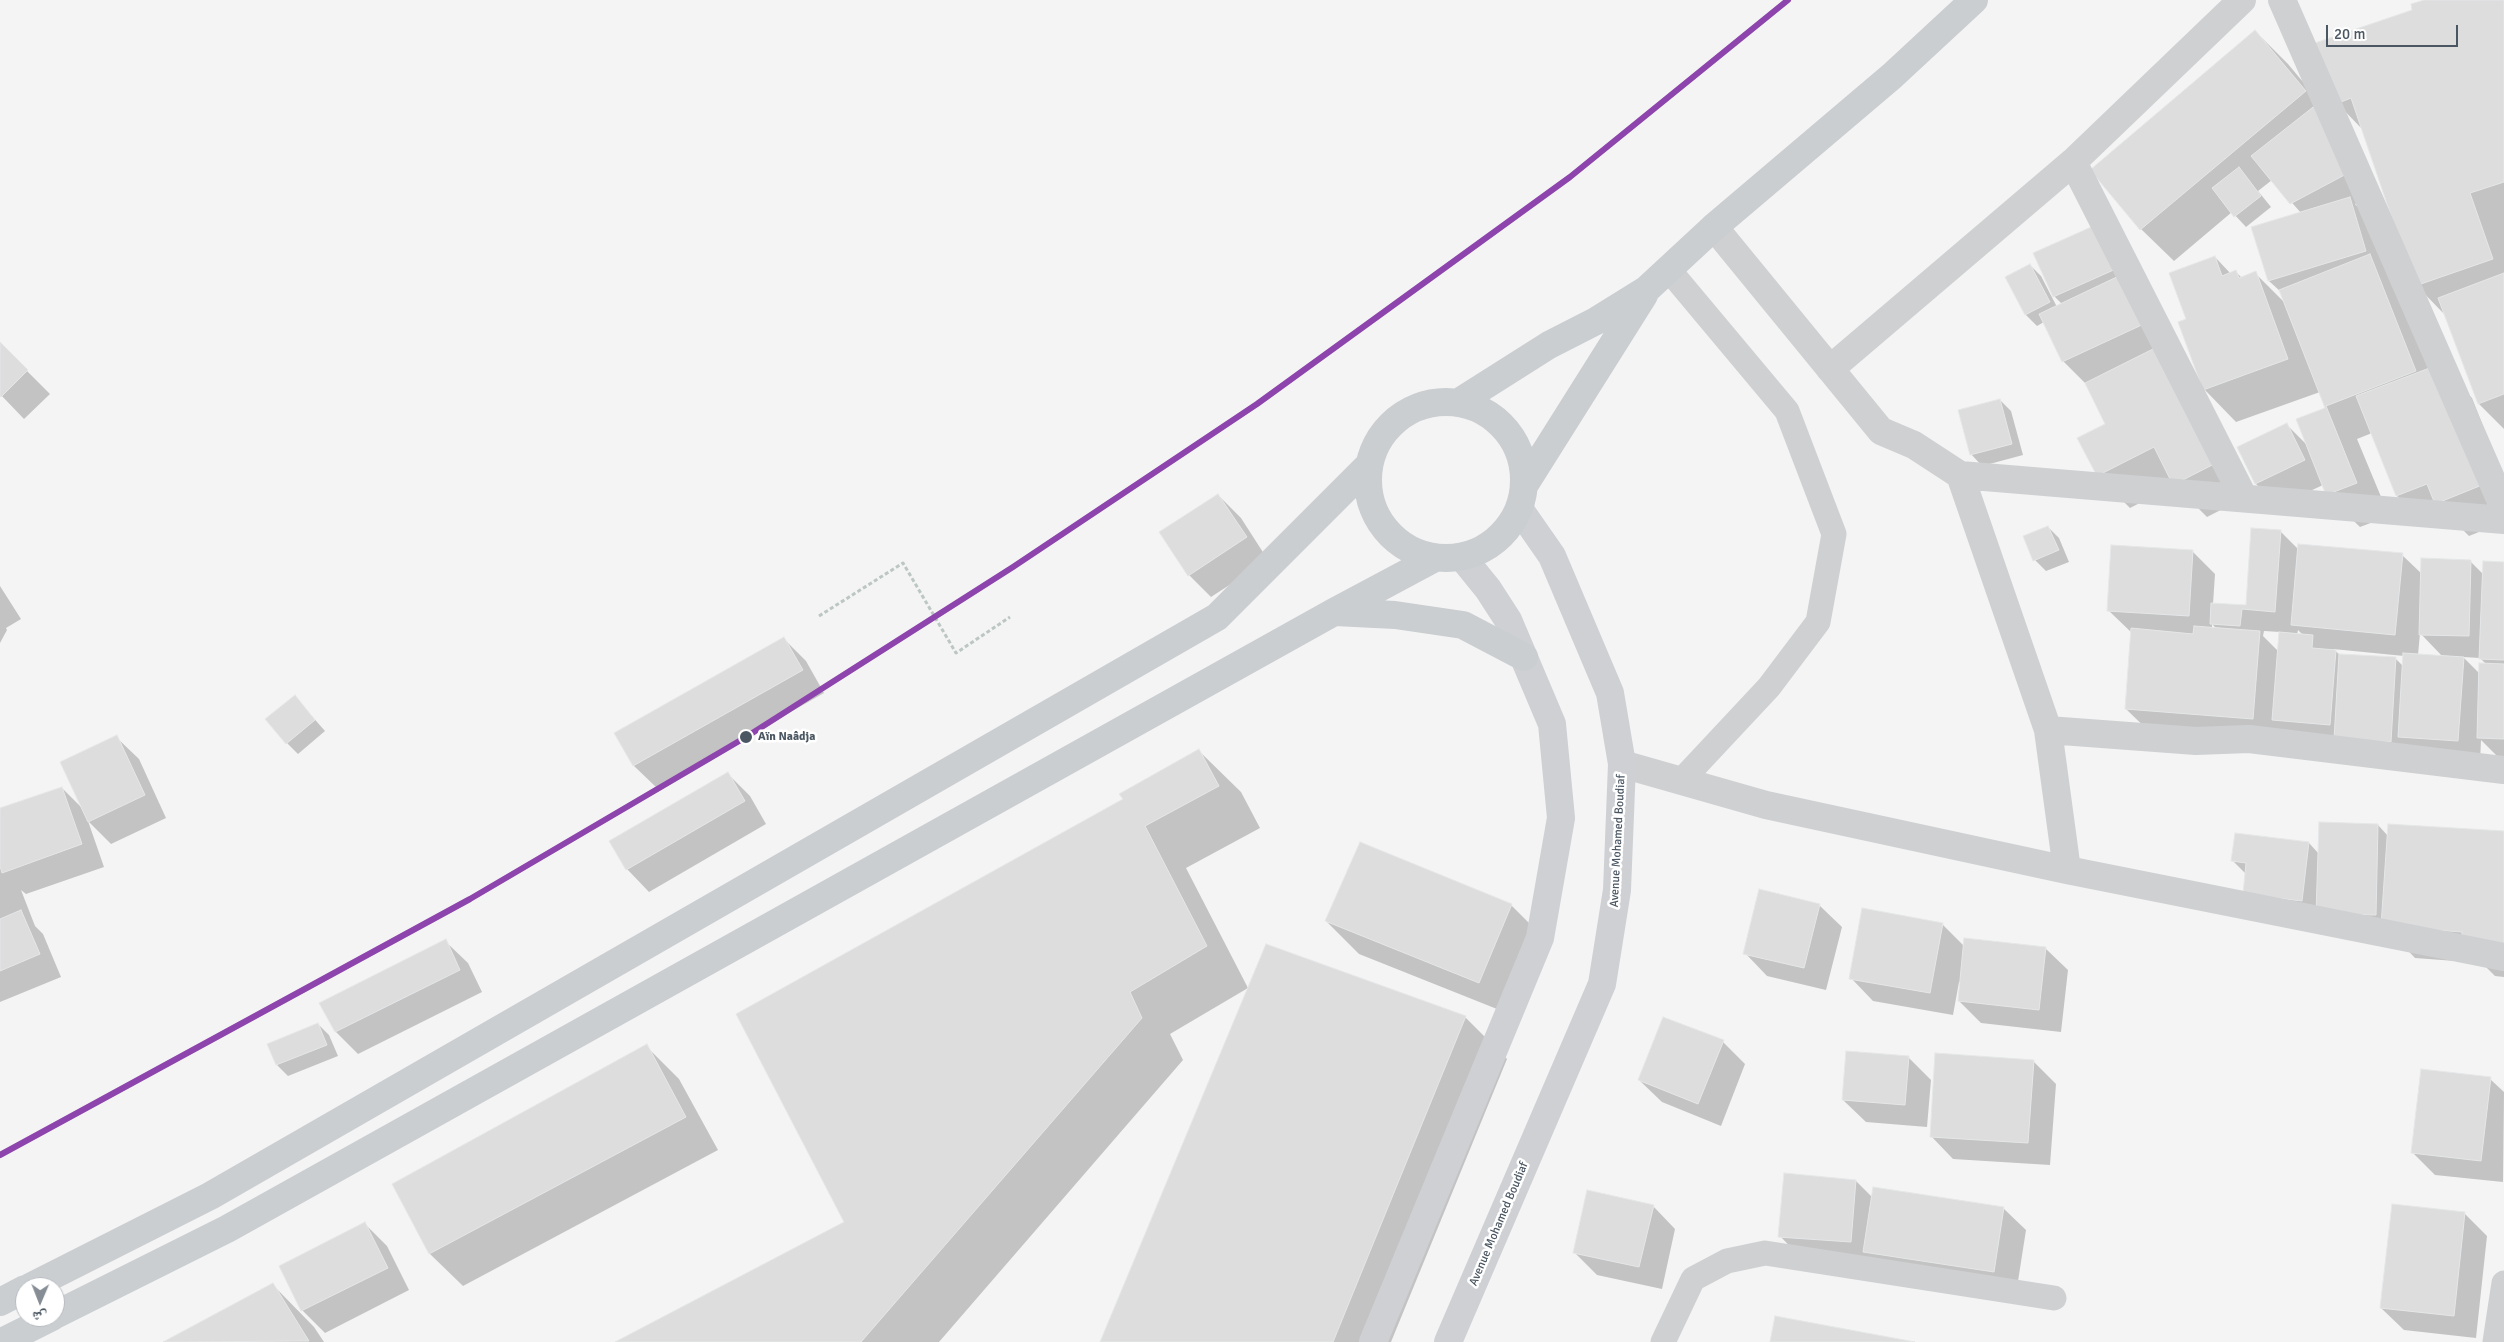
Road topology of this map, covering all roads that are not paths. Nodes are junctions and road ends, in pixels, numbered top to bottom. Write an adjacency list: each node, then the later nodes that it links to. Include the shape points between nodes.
1 (1974, 0): 5 (main road, via 1892,76)
2 (2242, 0): 4 (street)
3 (2282, 0): 14 (street)
4 (2073, 162): 8 (street); 13 (street)
5 (1714, 227): 6 (main road); 8 (street)
6 (1669, 270): 7 (main road); 23 (lane, via 1787,411 1834,534 1818,622 1770,687)
7 (1646, 290): 9 (main road, via 1549,345); 12 (main road)
8 (1830, 369): 11 (street, via 1881,432 1914,445)
9 (1459, 402): 10 (main road, via 1428,403 1402,415 1380,437); 12 (main road, via 1486,412 1509,432 1522,458)
10 (1369, 464): 17 (main road, via 1368,490 1375,514 1390,535 1411,550); 26 (main road, via 1218,617 210,1196)
11 (1960, 475): 13 (street); 20 (street)
12 (1522, 497): 16 (main road, via 1506,532 1486,548); 21 (main road, Avenue Mohamed Boudiaf, via 1570,595 1610,693)
13 (2244, 498): 15 (street)
14 (2504, 508)
15 (2504, 520)
16 (1462, 557): 17 (main road); 19 (main road, via 1508,620)
17 (1435, 558): 18 (main road)
18 (1334, 612): 19 (main road, via 1395,615 1463,625); 31 (main road, via 236,1224)
19 (1524, 657): 34 (main road, via 1552,724 1561,818 1540,938)
20 (2048, 730): 22 (street, via 2196,741 2249,739); 24 (street)
21 (1622, 764): 23 (street); 35 (main road, Avenue Mohamed Boudiaf, via 1617,890 1602,984)
22 (2504, 770)
23 (1682, 780): 24 (street, via 1766,805)
24 (2067, 870): 25 (street)
25 (2504, 956)
26 (50, 1277)
27 (2504, 1283): 37 (lane)
28 (15, 1294): 30 (main road)
29 (2054, 1298): 36 (lane, via 1765,1253 1727,1261 1693,1280)
30 (0, 1302)
31 (65, 1310)
32 (32, 1327): 33 (main road)
33 (2, 1342)
34 (1373, 1342)
35 (1448, 1342)
36 (1663, 1342)
37 (2495, 1342)

